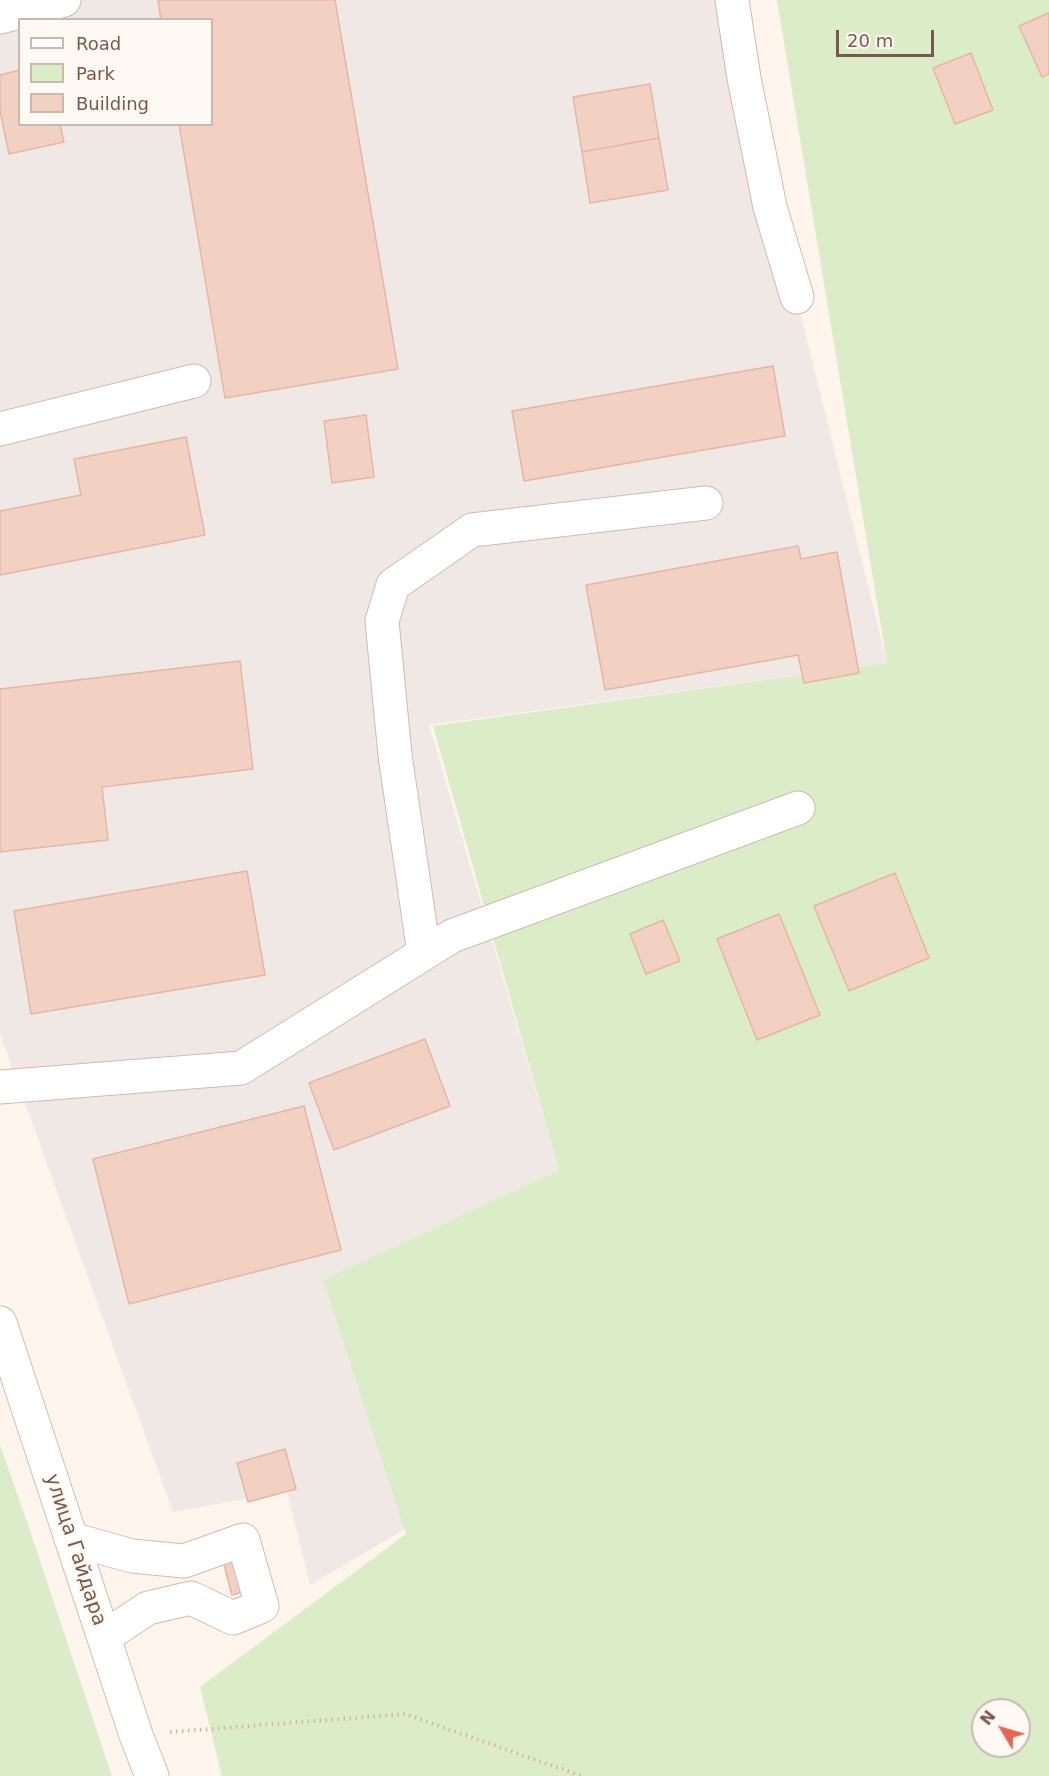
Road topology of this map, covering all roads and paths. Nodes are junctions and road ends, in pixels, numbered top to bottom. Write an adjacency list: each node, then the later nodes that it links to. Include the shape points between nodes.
1 (64, 0): 3 (street)
2 (732, 0): 4 (street, via 770,207)
3 (0, 17)
4 (797, 297)
5 (194, 381): 6 (street)
6 (0, 429)
7 (706, 503): 9 (street, via 472,530 393,585 382,621 395,755)
8 (798, 808): 9 (street, via 452,936)
9 (424, 953): 10 (street, via 241,1068)
10 (0, 1087)
11 (0, 1323): 12 (street, улица Гайдара)
12 (71, 1539): 13 (street, улица Гайдара); 13 (street, via 132,1556 184,1561 243,1540 262,1606 233,1618 191,1598 148,1608)
13 (104, 1636): 14 (street, улица Гайдара)
14 (136, 1735): 15 (street, улица Гайдара); 16 (path, via 405,1714)
15 (152, 1776)
16 (582, 1776)

